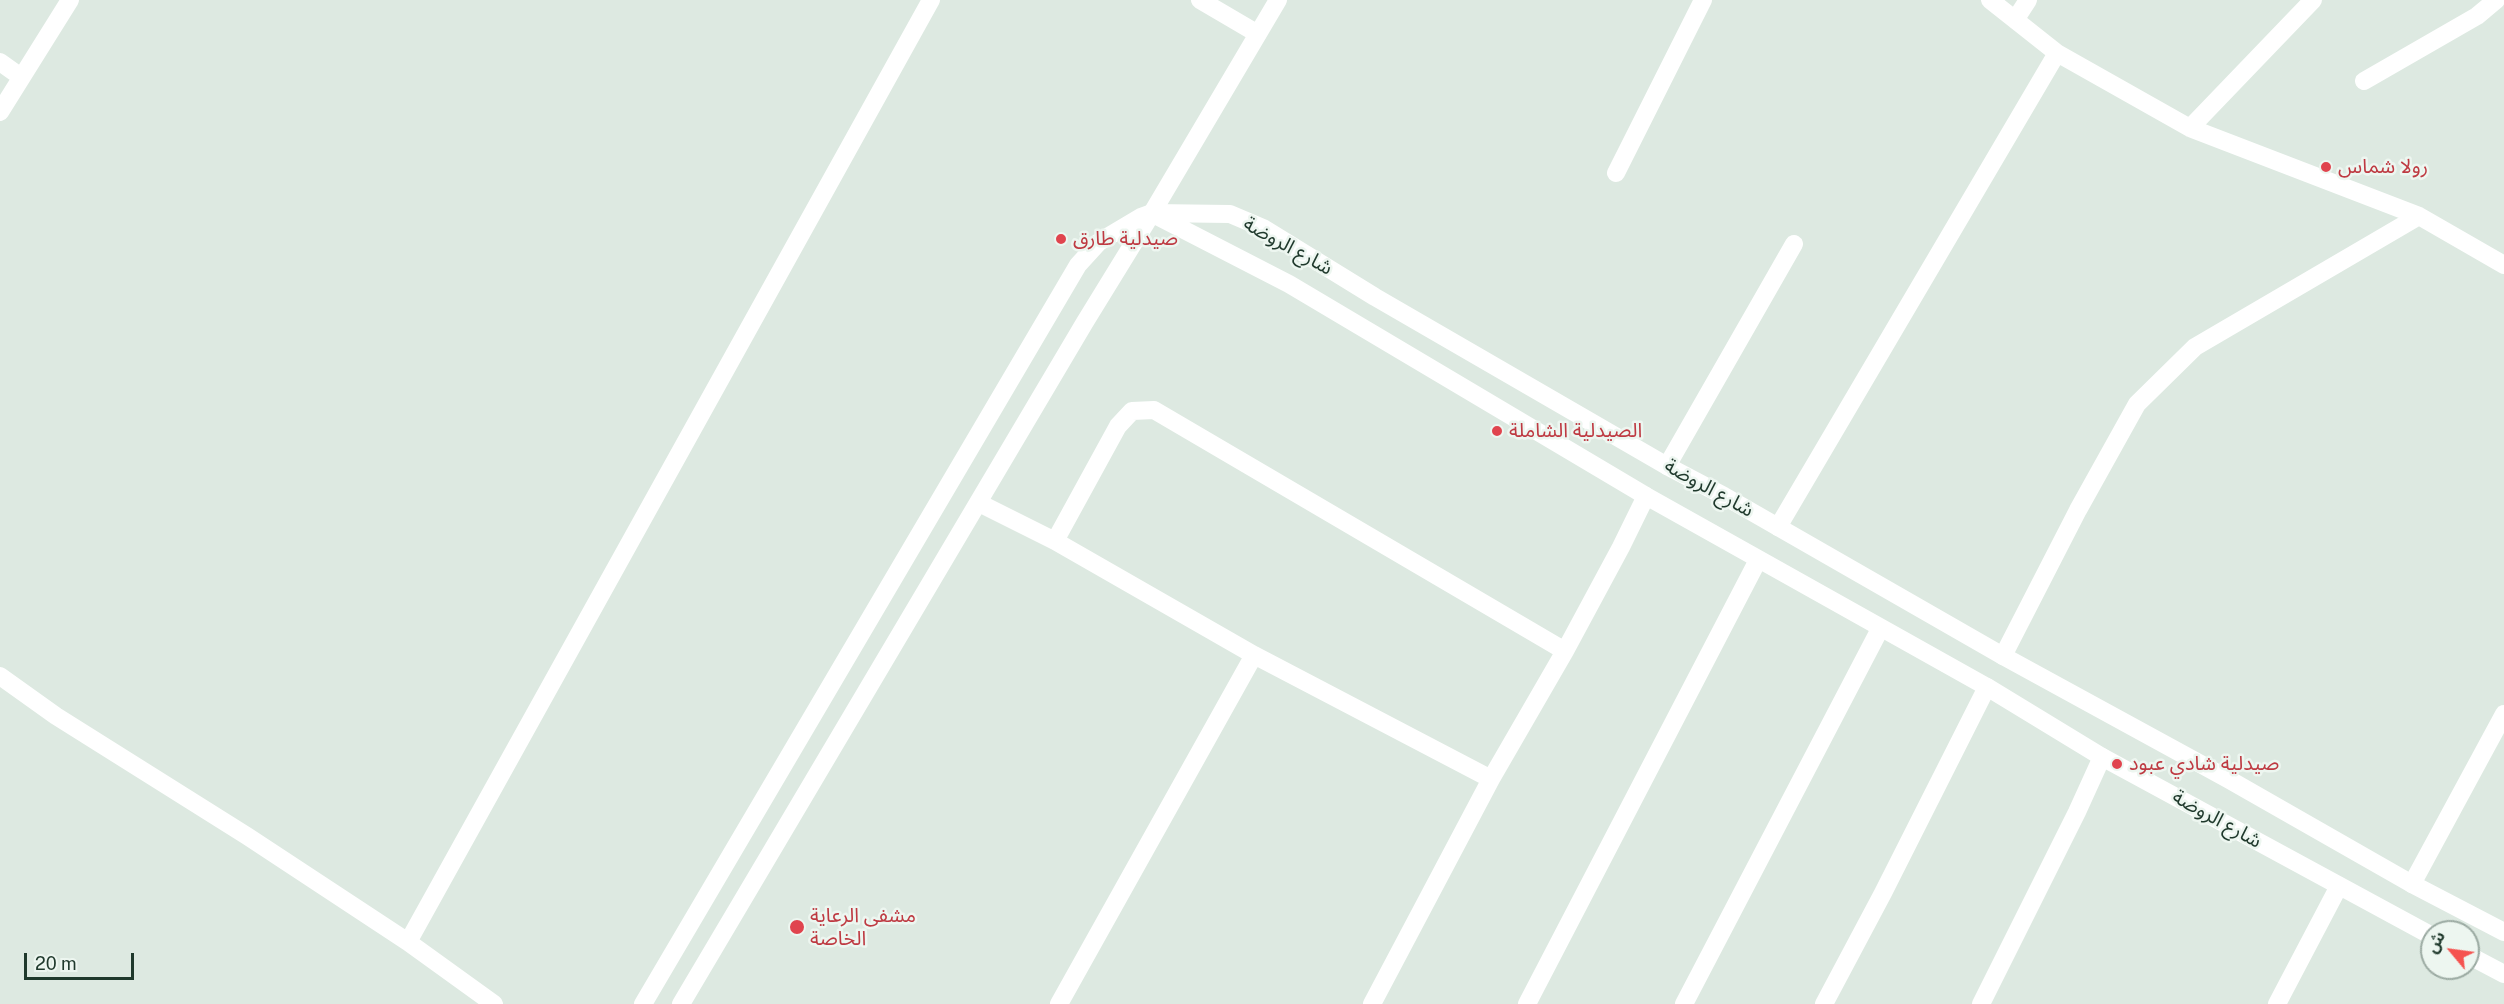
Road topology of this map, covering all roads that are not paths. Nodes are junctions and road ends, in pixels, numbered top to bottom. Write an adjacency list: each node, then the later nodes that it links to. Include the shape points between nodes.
1 (70, 0): 14 (street)
2 (931, 0): 42 (street)
3 (1200, 0): 11 (street)
4 (1278, 0): 11 (street)
5 (1703, 0): 18 (street)
6 (1990, 0): 10 (street)
7 (2028, 0): 10 (street)
8 (2313, 0): 17 (street)
9 (2496, 0): 15 (street, via 2477,16)
10 (2015, 20): 12 (street)
11 (1258, 34): 19 (street)
12 (2057, 53): 17 (street); 26 (street)
13 (0, 62): 14 (street)
14 (21, 77): 16 (street)
15 (2364, 81)
16 (0, 112)
17 (2190, 128): 20 (street)
18 (1616, 173)
19 (1152, 213): 23 (street, شارع الروضة, via 1230,214 1263,228); 24 (street, شارع الروضة, via 1289,284); 25 (street); 46 (street, via 1099,242 1078,265)
20 (2419, 216): 22 (street); 32 (street, via 2195,347 2137,404)
21 (1794, 244): 23 (street)
22 (2504, 265)
23 (1667, 466): 26 (street, شارع الروضة)
24 (1646, 496): 28 (street, شارع الروضة); 30 (street)
25 (979, 503): 27 (street); 47 (street)
26 (1778, 527): 32 (street, شارع الروضة)
27 (1055, 541): 30 (street, via 1118,426 1132,411 1154,410); 31 (street)
28 (1758, 560): 29 (street, شارع الروضة); 50 (street)
29 (1880, 628): 34 (street, شارع الروضة); 51 (street)
30 (1565, 651): 37 (street)
31 (1254, 655): 37 (street); 48 (street)
32 (2003, 656): 38 (street, شارع الروضة)
33 (0, 676): 42 (street)
34 (1987, 687): 36 (street, شارع الروضة); 52 (street)
35 (2504, 714): 38 (street)
36 (2102, 757): 39 (street, شارع الروضة); 53 (street)
37 (1491, 779): 49 (street)
38 (2412, 884): 41 (street, شارع الروضة)
39 (2339, 886): 40 (street, شارع الروضة); 54 (street)
40 (2420, 930)
41 (2504, 932)
42 (408, 942): 45 (street)
43 (2480, 961): 44 (street)
44 (2504, 974)
45 (494, 1004)
46 (643, 1004)
47 (681, 1004)
48 (1059, 1004)
49 (1372, 1004)
50 (1527, 1004)
51 (1684, 1004)
52 (1824, 1004)
53 (1981, 1004)
54 (2277, 1004)

